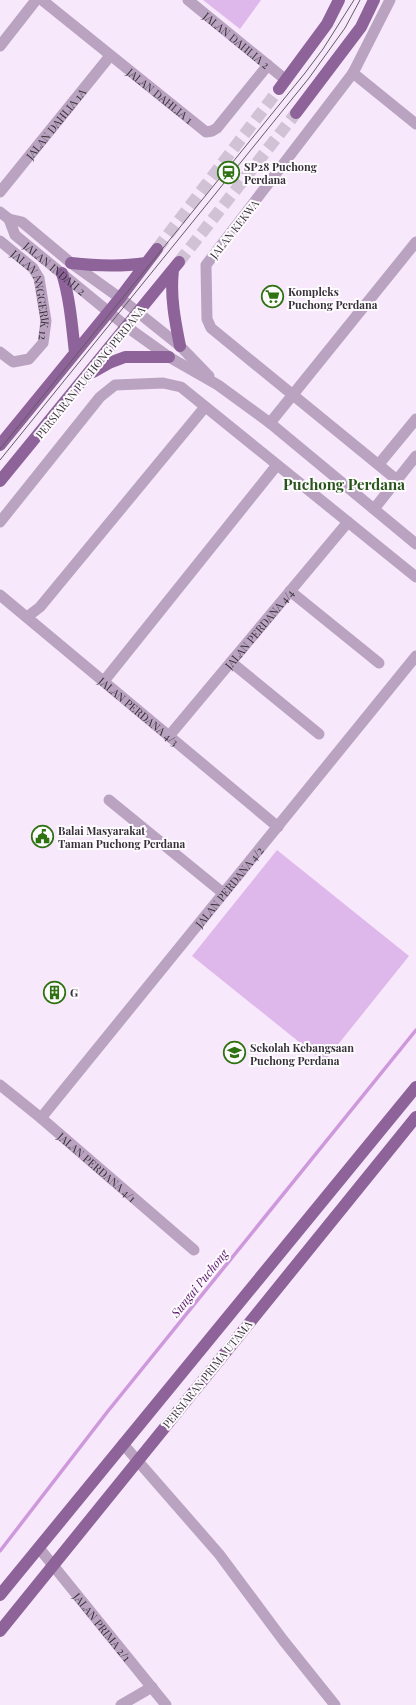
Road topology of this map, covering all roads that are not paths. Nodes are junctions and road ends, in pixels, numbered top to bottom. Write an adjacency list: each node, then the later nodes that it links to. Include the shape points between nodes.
1 (36, 0): 7 (street)
2 (42, 0): 8 (street, JALAN DAHLIA 1)
3 (188, 0): 9 (street, JALAN DAHLIA 2)
4 (339, 0): 11 (main road, via 326,24)
5 (374, 0): 12 (main road, via 361,27)
6 (390, 0): 10 (street, JALAN KEKWA)
7 (0, 46)
8 (110, 56): 9 (street, JALAN DAHLIA 1, via 206,132 217,128); 14 (street, JALAN DAHLIA 1A)
9 (268, 65): 11 (street, JALAN DAHLIA 2)
10 (353, 73): 13 (street); 33 (street, JALAN KEKWA, via 206,264 207,319 211,328)
11 (282, 84)
12 (296, 113)
13 (416, 124)
14 (0, 192)
15 (0, 212): 16 (street, JALAN INDAH 2)
16 (9, 219): 20 (street, JALAN INDAH 2, via 22,222); 22 (street, JALAN INDAH 2, via 16,235)
17 (0, 241): 28 (street, JALAN ANGGERIK 12, via 33,268 39,278 46,321 43,343 29,359 13,362)
18 (416, 242): 33 (street)
19 (157, 250): 21 (main road)
20 (71, 262): 21 (main road, via 99,266); 23 (street, JALAN INDAH 2)
21 (146, 263): 23 (main road)
22 (62, 272): 24 (street, JALAN INDAH 2); 29 (main road, via 67,288)
23 (120, 298): 24 (main road); 25 (street, JALAN INDAH 2)
24 (109, 311): 26 (street, JALAN INDAH 2); 29 (main road)
25 (138, 313): 26 (main road, PERSIARAN PUCHONG PERDANA); 27 (street, JALAN INDAH 2); 27 (main road, PERSIARAN PUCHONG PERDANA, via 176,265 171,288)
26 (127, 327): 30 (street, JALAN INDAH 2); 31 (main road, PERSIARAN PUCHONG PERDANA)
27 (180, 346): 32 (street, JALAN INDAH 2)
28 (0, 352)
29 (75, 353): 37 (main road)
30 (169, 357): 31 (main road, via 125,357); 32 (street, JALAN INDAH 2)
31 (87, 375): 42 (main road, PERSIARAN PUCHONG PERDANA)
32 (218, 385): 36 (street)
33 (293, 395): 36 (street); 39 (street, JALAN KEKWA)
34 (205, 407): 40 (street); 44 (street, via 181,387 163,383 115,385 100,397); 50 (street, via 40,607)
35 (416, 419): 39 (street)
36 (270, 424): 43 (street)
37 (0, 445)
38 (416, 456): 41 (street)
39 (379, 464): 41 (street, JALAN KEKWA)
40 (277, 465): 45 (street); 54 (street)
41 (397, 480): 43 (street)
42 (0, 482)
43 (374, 509): 46 (street)
44 (0, 522)
45 (348, 522): 47 (street); 48 (street, JALAN PERDANA 4/4)
46 (416, 544)
47 (416, 577)
48 (290, 591): 52 (street, JALAN PERDANA 4/4); 53 (street)
49 (0, 595): 50 (street, JALAN PERDANA 4/3)
50 (27, 617): 54 (street, JALAN PERDANA 4/3)
51 (416, 656): 58 (street, JALAN PERDANA 4/2)
52 (231, 662): 55 (street); 56 (street, JALAN PERDANA 4/4)
53 (379, 663)
54 (104, 681): 56 (street, JALAN PERDANA 4/3)
55 (319, 734)
56 (169, 736): 58 (street, JALAN PERDANA 4/3)
57 (109, 800): 59 (street)
58 (278, 827): 59 (street, JALAN PERDANA 4/2)
59 (223, 893): 63 (street, JALAN PERDANA 4/2)
60 (0, 1085): 63 (street, JALAN PERDANA 4/1)
61 (416, 1087): 65 (main road, PERSIARAN PRIMA UTAMA)
62 (416, 1117): 66 (main road, PERSIARAN PRIMA UTAMA)
63 (41, 1118): 64 (street, JALAN PERDANA 4/1)
64 (194, 1250)
65 (124, 1444): 66 (street); 67 (main road, PERSIARAN PRIMA UTAMA)
66 (138, 1460): 68 (main road, PERSIARAN PRIMA UTAMA); 74 (street, via 219,1554)
67 (39, 1548): 68 (street, JALAN PRIMA 2/1); 69 (main road, PERSIARAN PRIMA UTAMA)
68 (53, 1565): 70 (main road, PERSIARAN PRIMA UTAMA); 71 (street, JALAN PRIMA 2/1)
69 (0, 1595)
70 (0, 1631)
71 (152, 1687): 72 (street); 73 (street, JALAN PRIMA 2/1)
72 (121, 1705)
73 (166, 1705)
74 (335, 1705)

